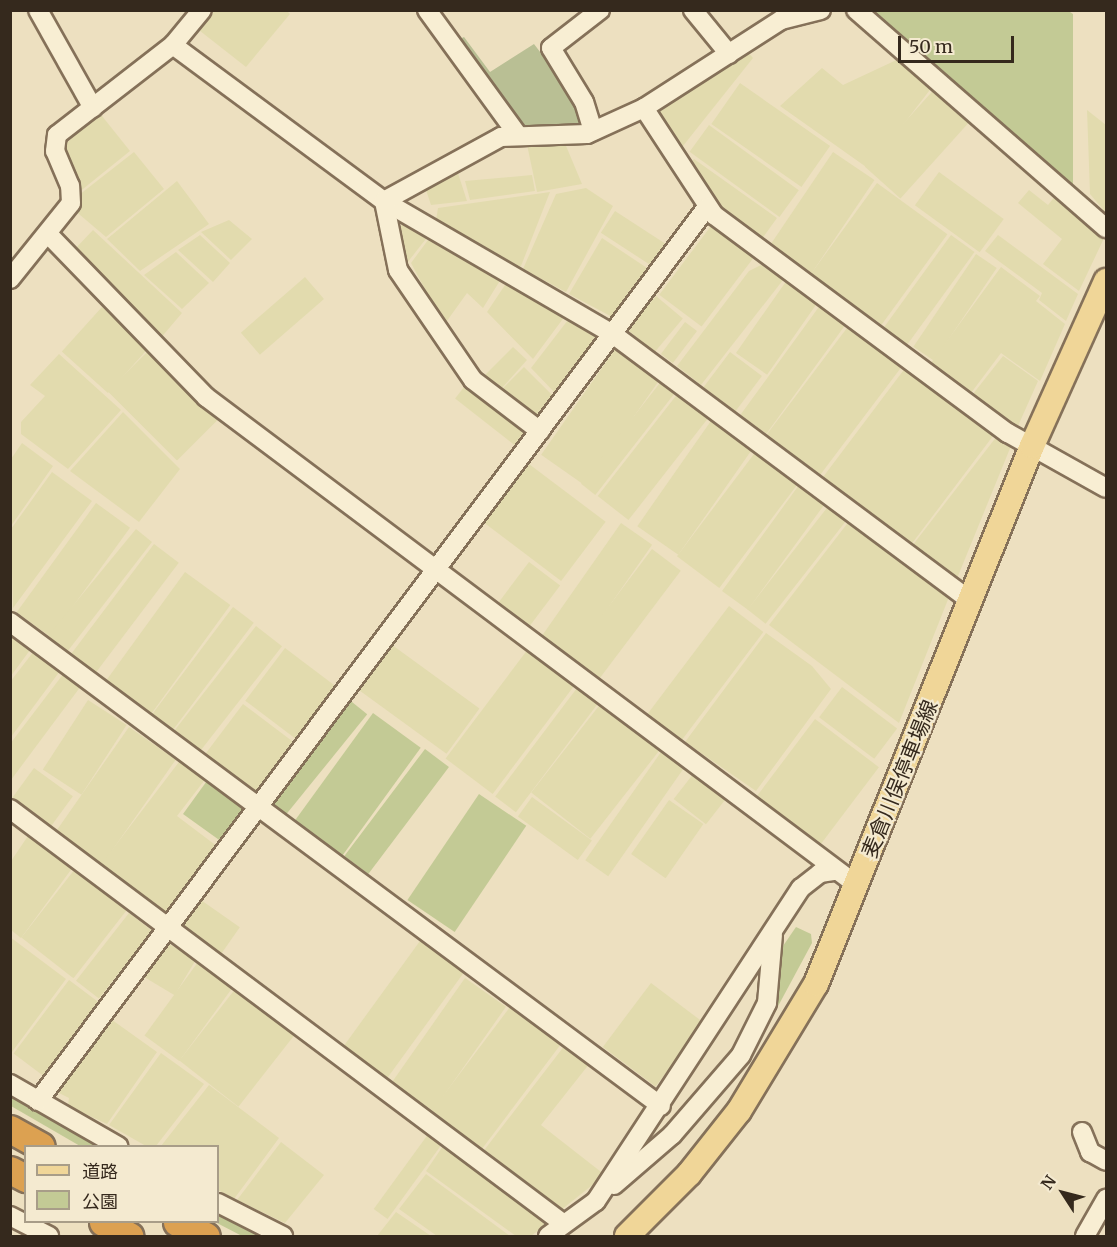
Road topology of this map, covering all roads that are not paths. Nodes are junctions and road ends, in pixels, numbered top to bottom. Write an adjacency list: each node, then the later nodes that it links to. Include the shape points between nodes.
1 (38, 10): 10 (street)
2 (202, 10): 8 (street)
3 (427, 10): 13 (street)
4 (600, 10): 12 (street, via 551,48 584,102)
5 (693, 10): 9 (street)
6 (821, 10): 9 (street, via 781,20)
7 (856, 10): 16 (street)
8 (173, 45): 10 (street); 14 (street)
9 (729, 54): 11 (street)
10 (93, 108): 17 (street, via 57,135 55,151 70,186 71,203)
11 (644, 108): 12 (street); 15 (street)
12 (593, 131): 13 (street)
13 (517, 134): 14 (street, via 482,145)
14 (384, 201): 20 (street); 21 (street, via 398,270 466,371)
15 (707, 207): 20 (street); 22 (street)
16 (1107, 228)
17 (50, 235): 18 (street); 24 (street, via 206,397)
18 (10, 279)
19 (1107, 281): 22 (main road, 麦倉川俣停車場線)
20 (614, 335): 21 (street); 25 (street)
21 (540, 431): 24 (street)
22 (1032, 446): 23 (street); 25 (main road, 麦倉川俣停車場線)
23 (1107, 488)
24 (432, 571): 27 (street); 29 (street)
25 (971, 601): 30 (main road, 麦倉川俣停車場線)
26 (10, 622): 27 (street)
27 (260, 806): 31 (street); 35 (street)
28 (10, 809): 31 (street)
29 (835, 871): 30 (street); 32 (street, via 809,879)
30 (857, 885): 55 (main road, 麦倉川俣停車場線, via 816,984 767,1070 689,1174)
31 (166, 930): 34 (street); 49 (street)
32 (773, 931): 35 (street); 44 (street, via 767,1004 741,1054 672,1135)
33 (10, 1084): 34 (street)
34 (38, 1101): 39 (street)
35 (661, 1106): 44 (street)
36 (10, 1129): 38 (highway)
37 (1082, 1132): 40 (street, via 1090,1152)
38 (39, 1145)
39 (116, 1145)
40 (1107, 1161)
41 (10, 1170): 42 (highway)
42 (24, 1177)
43 (1107, 1199): 56 (street)
44 (596, 1201): 49 (street)
45 (219, 1204): 53 (street)
46 (10, 1216): 50 (street)
47 (106, 1223): 51 (highway)
48 (181, 1223): 52 (highway)
49 (564, 1224): 54 (street)
50 (49, 1236)
51 (129, 1236)
52 (206, 1236)
53 (283, 1236)
54 (548, 1236)
55 (627, 1236)
56 (1085, 1236)

